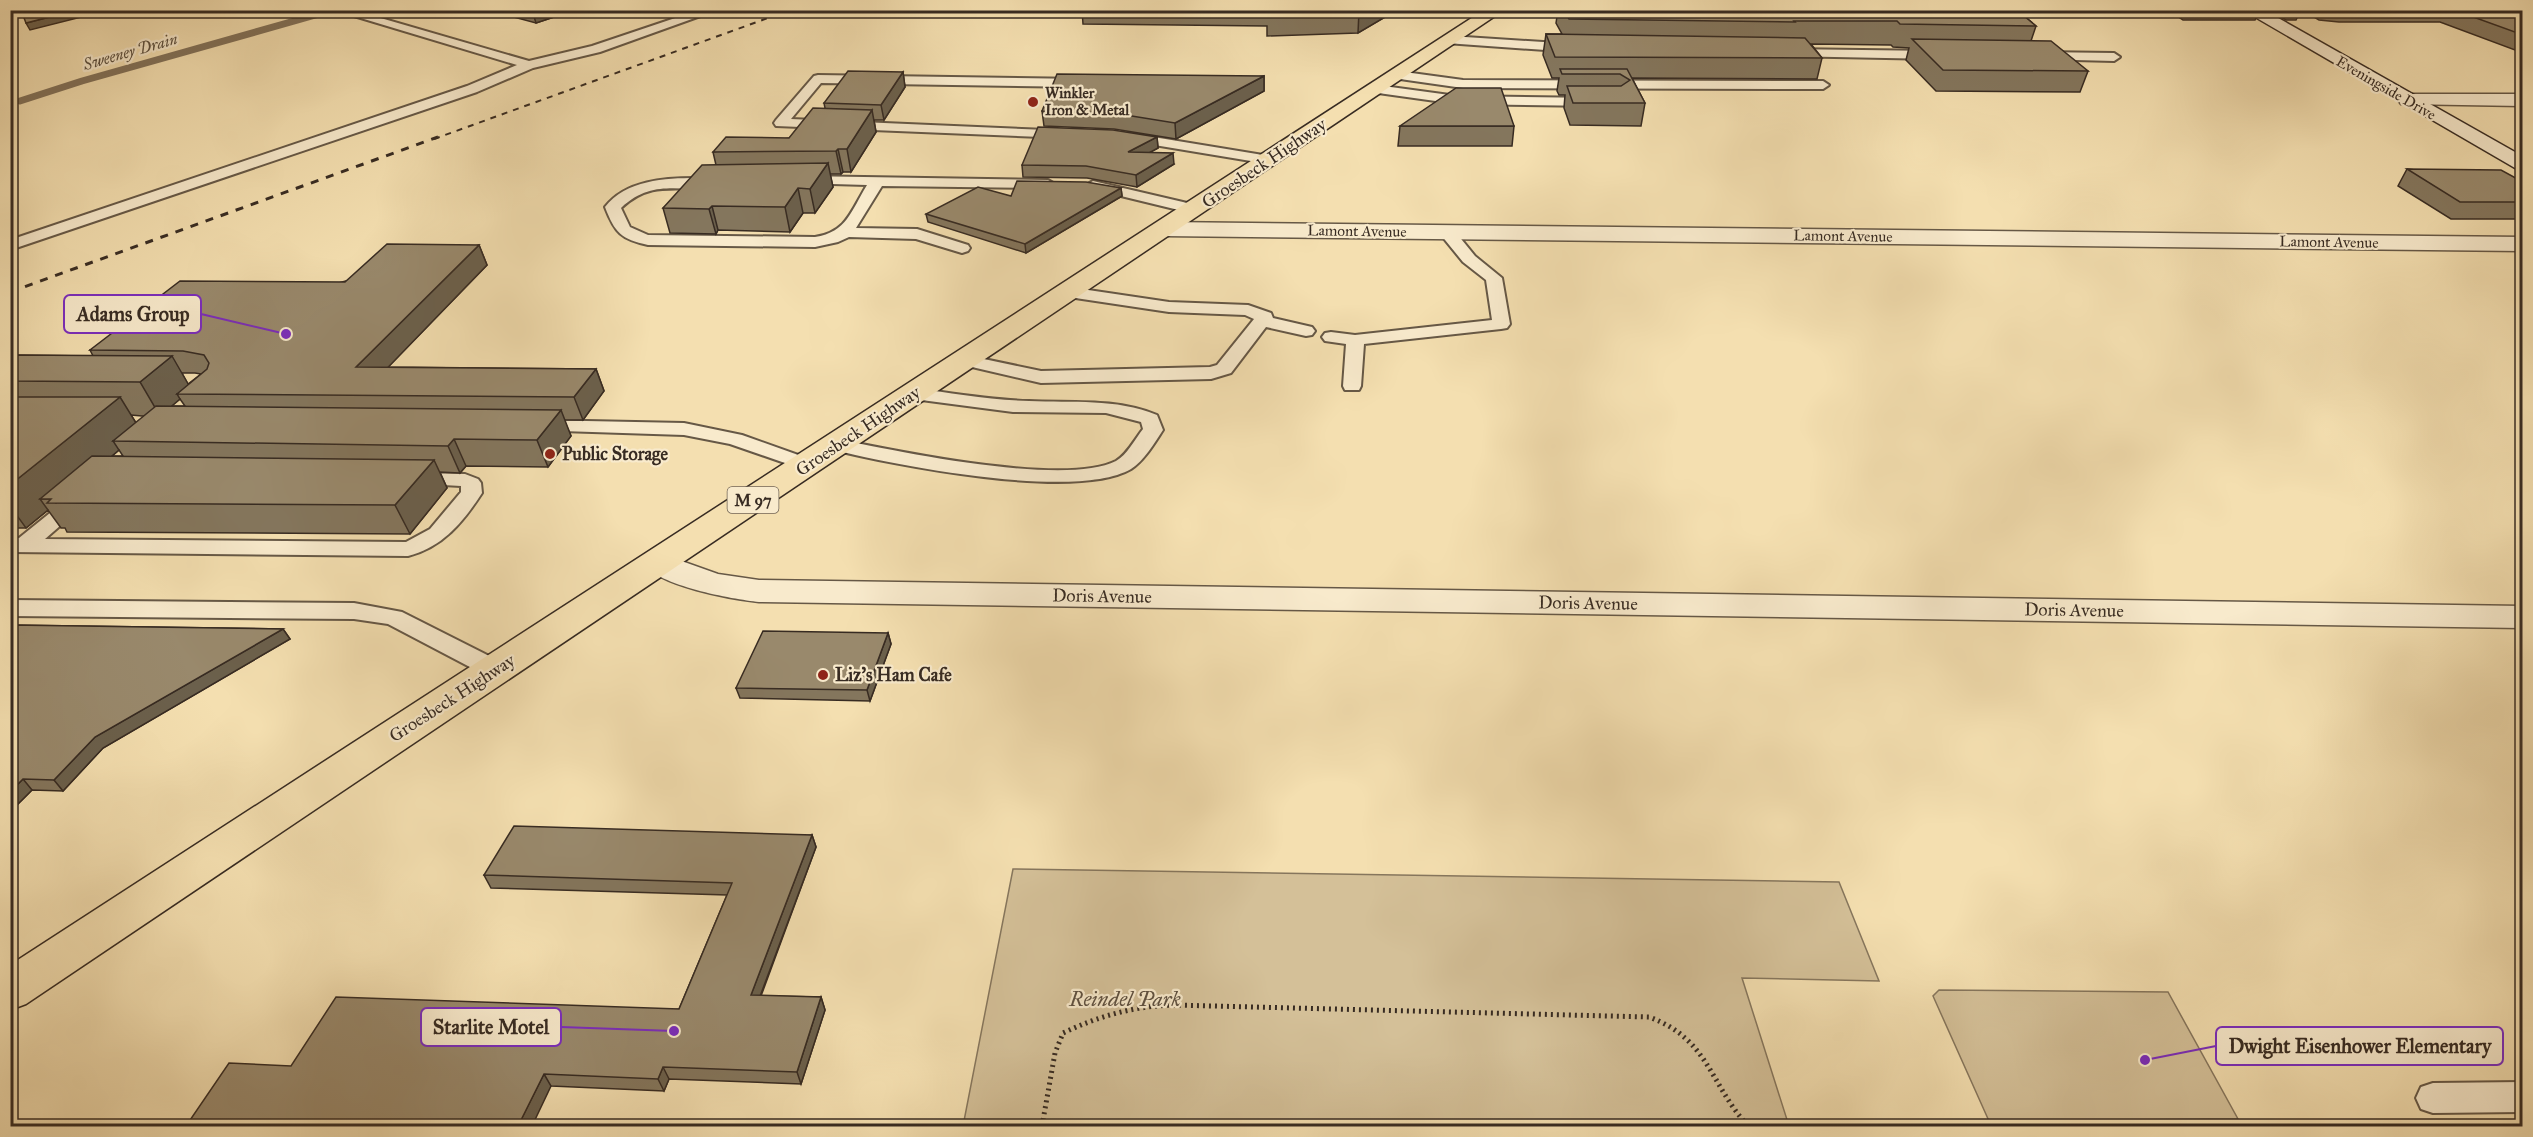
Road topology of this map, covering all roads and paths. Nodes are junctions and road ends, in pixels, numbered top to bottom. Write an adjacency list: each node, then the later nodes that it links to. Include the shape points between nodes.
1 (339, 10): 11 (lane)
2 (712, 10): 11 (lane, via 596,49)
3 (1496, 10): 5 (main road, Groesbeck Highway / M 97)
4 (2251, 10): 15 (street, Eveningside Drive)
5 (1450, 40): 6 (lane); 12 (main road, Groesbeck Highway / M 97)
6 (1590, 49)
7 (1775, 53): 8 (lane)
8 (1948, 55)
9 (2031, 56): 10 (lane)
10 (2114, 57)
11 (529, 65): 30 (lane, via 472,89)
12 (1387, 82): 14 (lane); 17 (lane, via 1457,100); 20 (main road, Groesbeck Highway / M 97)
13 (1101, 83): 18 (lane, via 818,79 781,123)
14 (1823, 86)
15 (2408, 100): 16 (street); 21 (street, Eveningside Drive)
16 (2523, 100)
17 (1606, 102)
18 (1079, 134)
19 (1114, 135): 20 (lane)
20 (1269, 160): 25 (main road, Groesbeck Highway / M 97)
21 (2523, 164)
22 (790, 181): 23 (lane)
23 (877, 181): 25 (lane, via 1070,184 1115,188); 27 (lane)
24 (728, 183): 27 (lane, via 638,188 613,207 619,223 631,237 648,240 815,242)
25 (1195, 209): 26 (main road, Groesbeck Highway / M 97)
26 (1164, 229): 28 (street, Lamont Avenue); 32 (main road, Groesbeck Highway / M 97)
27 (846, 232): 31 (lane, via 917,234)
28 (1447, 232): 29 (street, Lamont Avenue); 36 (lane, via 1468,259 1494,278 1501,324)
29 (2523, 244)
30 (10, 245)
31 (962, 248)
32 (1068, 292): 33 (lane, via 1169,307 1248,310 1265,317); 37 (main road, Groesbeck Highway / M 97)
33 (1261, 321): 34 (lane); 37 (lane, via 1224,369 1210,373 1041,377)
34 (1305, 331)
35 (1331, 337): 36 (lane)
36 (1355, 340): 38 (lane)
37 (965, 360): 39 (main road, Groesbeck Highway / M 97)
38 (1352, 386)
39 (913, 394): 41 (main road, Groesbeck Highway / M 97); 41 (lane, via 994,404 1110,408 1150,418 1153,430 1125,464 1103,474 1077,476 927,463)
40 (515, 426): 42 (lane, via 684,429 735,439)
41 (837, 445): 42 (main road, Groesbeck Highway / M 97)
42 (807, 465): 46 (main road, Groesbeck Highway / M 97)
43 (397, 479): 45 (lane, via 465,480 473,488 438,535 408,549)
44 (97, 484): 45 (lane)
45 (17, 545)
46 (659, 563): 48 (street, Doris Avenue, via 701,582 759,591); 49 (main road, Groesbeck Highway / M 97)
47 (10, 608): 49 (lane, via 354,611 394,617)
48 (2523, 617)
49 (496, 670): 50 (main road, Groesbeck Highway / M 97)
50 (10, 990)
51 (2523, 1097): 52 (lane)
52 (2433, 1098)
53 (1042, 1126): 54 (path, via 1055,1053 1063,1033 1127,1010 1174,1005 1649,1017 1675,1027 1695,1045 1735,1113)
54 (1748, 1126)

